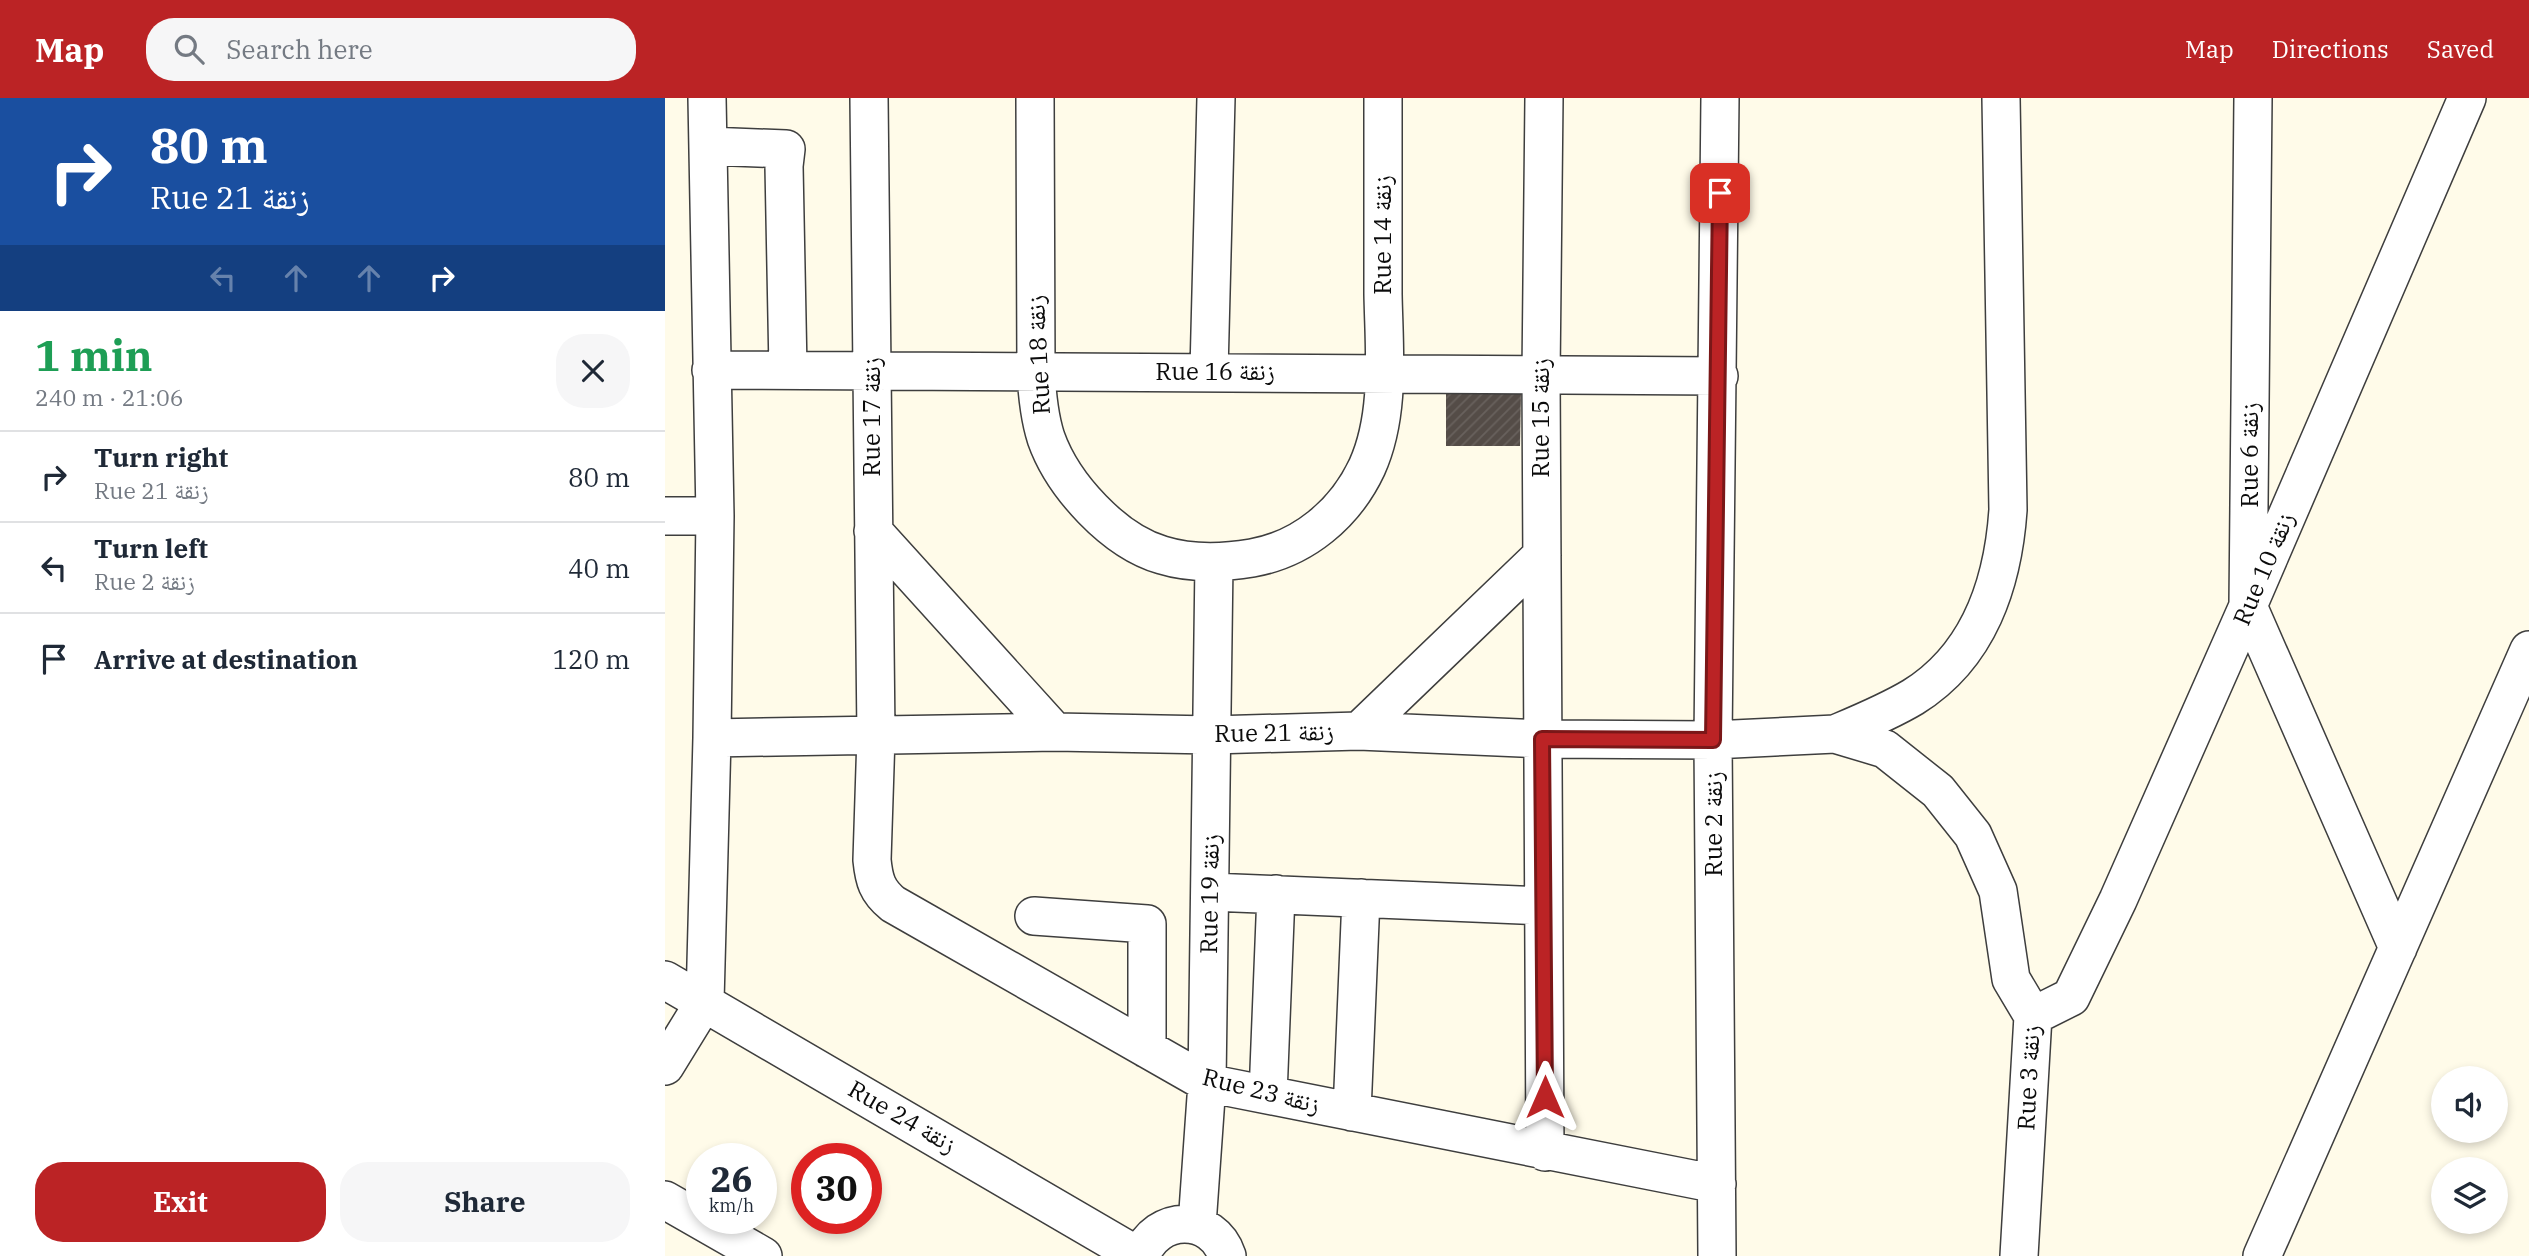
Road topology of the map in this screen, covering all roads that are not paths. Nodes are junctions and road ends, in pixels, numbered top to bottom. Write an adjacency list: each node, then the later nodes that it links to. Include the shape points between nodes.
1 (707, 98): 11 (street)
2 (869, 98): 14 (street, Rue 17 زنقة)
3 (1035, 98): 15 (street, Rue 18 زنقة)
4 (1216, 98): 16 (street)
5 (1383, 98): 17 (street, Rue 14 زنقة)
6 (1544, 98): 18 (street, Rue 15 زنقة)
7 (1720, 98): 19 (street, Rue 2 زنقة)
8 (2001, 98): 29 (street, via 2008,510 2002,566 1986,613 1946,671 1905,702)
9 (2253, 98): 25 (street, Rue 6 زنقة)
10 (2467, 98): 25 (street, Rue 10 زنقة)
11 (708, 146): 12 (street); 13 (street, via 786,149)
12 (711, 370): 13 (street, Rue 16 زنقة); 21 (street)
13 (787, 370): 14 (street, Rue 16 زنقة)
14 (872, 370): 15 (street, Rue 16 زنقة); 22 (street, Rue 17 زنقة)
15 (1036, 371): 16 (street, Rue 16 زنقة); 24 (street, Rue 18 زنقة, via 1047,439 1086,502 1145,549 1178,559)
16 (1209, 372): 17 (street, Rue 16 زنقة)
17 (1384, 372): 18 (street, Rue 16 زنقة); 24 (street, Rue 18 زنقة, via 1375,445 1342,507 1304,539 1284,549)
18 (1541, 375): 19 (street, Rue 16 زنقة); 23 (street, Rue 15 زنقة)
19 (1719, 376): 34 (street, Rue 2 زنقة)
20 (665, 516): 21 (street)
21 (715, 516): 32 (street)
22 (873, 531): 28 (street); 31 (street, Rue 17 زنقة)
23 (1542, 555): 27 (street); 33 (street, Rue 15 زنقة)
24 (1214, 562): 30 (street, Rue 19 زنقة)
25 (2248, 606): 40 (street, Rue 6 زنقة); 43 (street, Rue 10 زنقة, via 2071,997)
26 (2529, 650): 40 (street)
27 (1359, 731): 30 (street, Rue 21 زنقة); 33 (street, Rue 21 زنقة)
28 (1055, 732): 30 (street, Rue 21 زنقة); 31 (street, Rue 21 زنقة)
29 (1835, 734): 34 (street, Rue 21 زنقة); 43 (street, Rue 3 زنقة, via 1885,750 1902,761 1938,791 1973,835 1998,891 2011,979)
30 (1212, 735): 35 (street, Rue 19 زنقة)
31 (876, 736): 32 (street, Rue 21 زنقة); 44 (street, Rue 23 زنقة, via 872,860 883,896)
32 (712, 738): 42 (street)
33 (1542, 739): 34 (street, Rue 21 زنقة); 38 (street, Rue 15 زنقة)
34 (1713, 740): 50 (street, Rue 2 زنقة)
35 (1210, 892): 36 (street); 46 (street, Rue 19 زنقة)
36 (1276, 894): 37 (street); 47 (street)
37 (1361, 898): 38 (street); 48 (street)
38 (1543, 906): 49 (street, Rue 15 زنقة)
39 (1034, 916): 44 (street, via 1147,923)
40 (2398, 948): 58 (street)
41 (665, 980): 42 (street, Rue 24 زنقة)
42 (705, 1001): 45 (street); 54 (street, Rue 24 زنقة)
43 (2033, 1016): 57 (street, Rue 3 زنقة)
44 (1147, 1049): 46 (street, Rue 23 زنقة)
45 (665, 1066)
46 (1207, 1083): 47 (street, Rue 23 زنقة); 52 (street, Rue 19 زنقة)
47 (1268, 1095): 48 (street, Rue 23 زنقة)
48 (1352, 1112): 49 (street, Rue 23 زنقة)
49 (1545, 1152): 50 (street, Rue 23 زنقة)
50 (1717, 1184): 56 (street, Rue 2 زنقة)
51 (665, 1200): 53 (street)
52 (1197, 1225): 54 (street, via 1179,1223 1162,1229); 55 (street, via 1217,1238)
53 (763, 1256)
54 (1140, 1256)
55 (1227, 1256)
56 (1717, 1256)
57 (2018, 1256)
58 (2262, 1256)

